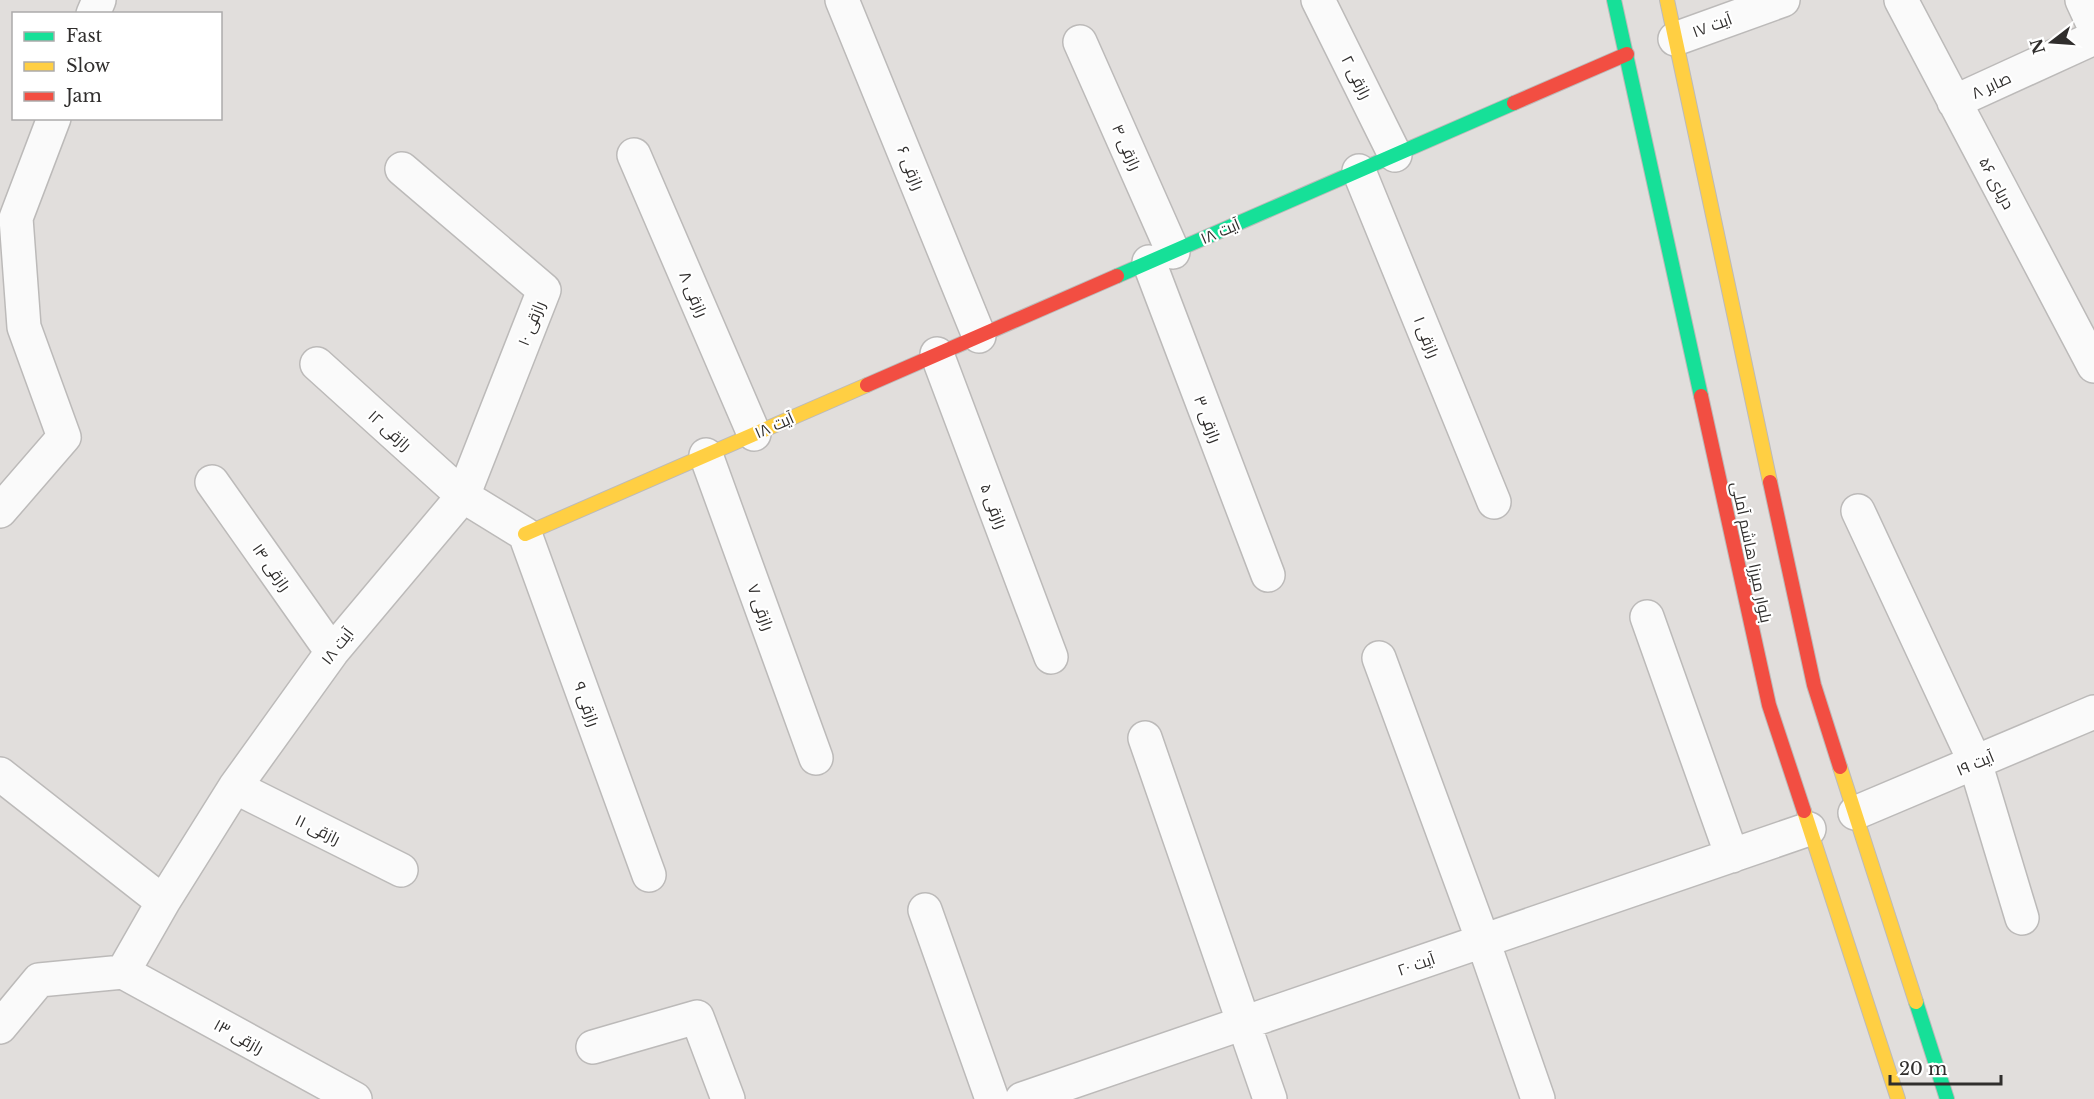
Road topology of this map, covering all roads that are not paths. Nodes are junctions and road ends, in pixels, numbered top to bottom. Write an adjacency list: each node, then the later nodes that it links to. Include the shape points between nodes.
1 (842, 0): 20 (street, رازقی ۶)
2 (1318, 0): 16 (street, رازقی ۲)
3 (1614, 0): 12 (main road, بلوار میرزا هاشم آملی)
4 (1667, 0): 10 (main road, بلوار میرزا هاشم آملی)
5 (1783, 0): 10 (street, آیت ۱۷)
6 (1901, 0): 13 (street, دریای ۵۶)
7 (2082, 0): 8 (street)
8 (2094, 26)
9 (2094, 38): 13 (street, صابر ۸)
10 (1675, 39): 43 (main road, بلوار میرزا هاشم آملی, via 1814,685)
11 (1080, 42): 19 (street, رازقی ۴)
12 (1627, 54): 16 (main road, آیت ۱۸); 44 (main road, بلوار میرزا هاشم آملی, via 1769,705)
13 (1954, 102): 23 (street, دریای ۵۶)
14 (53, 120): 29 (street, via 16,218 24,327 64,437)
15 (634, 155): 24 (street, رازقی ۸)
16 (1395, 155): 18 (main road, آیت ۱۸)
17 (402, 169): 27 (street, رازقی ۱۰, via 544,290)
18 (1359, 171): 19 (main road, آیت ۱۸); 28 (street, رازقی ۱)
19 (1161, 257): 20 (main road, آیت ۱۸); 32 (street, رازقی ۳)
20 (979, 336): 21 (main road, آیت ۱۸)
21 (937, 354): 24 (main road, آیت ۱۸); 35 (street, رازقی ۵)
22 (317, 364): 27 (street, رازقی ۱۲)
23 (2094, 366)
24 (754, 434): 25 (main road, آیت ۱۸)
25 (706, 455): 31 (main road, آیت ۱۸); 39 (street, رازقی ۷)
26 (212, 482): 34 (street, رازقی ۱۴)
27 (463, 496): 31 (street); 34 (street, آیت ۱۸)
28 (1494, 502)
29 (0, 511)
30 (1858, 511): 40 (street)
31 (525, 534): 47 (street, رازقی ۹)
32 (1268, 575)
33 (1647, 617): 45 (street)
34 (332, 651): 42 (street, آیت ۱۸)
35 (1051, 657)
36 (1379, 658): 51 (street)
37 (2094, 712): 40 (street, آیت ۱۹)
38 (1145, 738): 53 (street)
39 (816, 758)
40 (1975, 762): 43 (street, آیت ۱۹); 50 (street)
41 (0, 774): 48 (street)
42 (235, 788): 46 (street, رازقی ۱۱); 48 (street, آیت ۱۸)
43 (1856, 813): 63 (main road, بلوار میرزا هاشم آملی)
44 (1809, 829): 45 (street, آیت ۲۰); 62 (main road, بلوار میرزا هاشم آملی)
45 (1732, 856): 51 (street, آیت ۲۰)
46 (401, 870)
47 (649, 874)
48 (163, 902): 52 (street, آیت ۱۸)
49 (925, 910): 58 (street)
50 (2022, 918)
51 (1483, 941): 53 (street, آیت ۲۰); 61 (street)
52 (123, 972): 54 (street, via 39,980); 56 (street, رازقی ۱۳)
53 (1244, 1023): 59 (street, آیت ۲۰); 60 (street)
54 (0, 1027)
55 (593, 1047): 57 (street, via 697,1017)
56 (355, 1099)
57 (728, 1099)
58 (992, 1099)
59 (1022, 1099)
60 (1270, 1099)
61 (1538, 1099)
62 (1898, 1099)
63 (1947, 1099)

